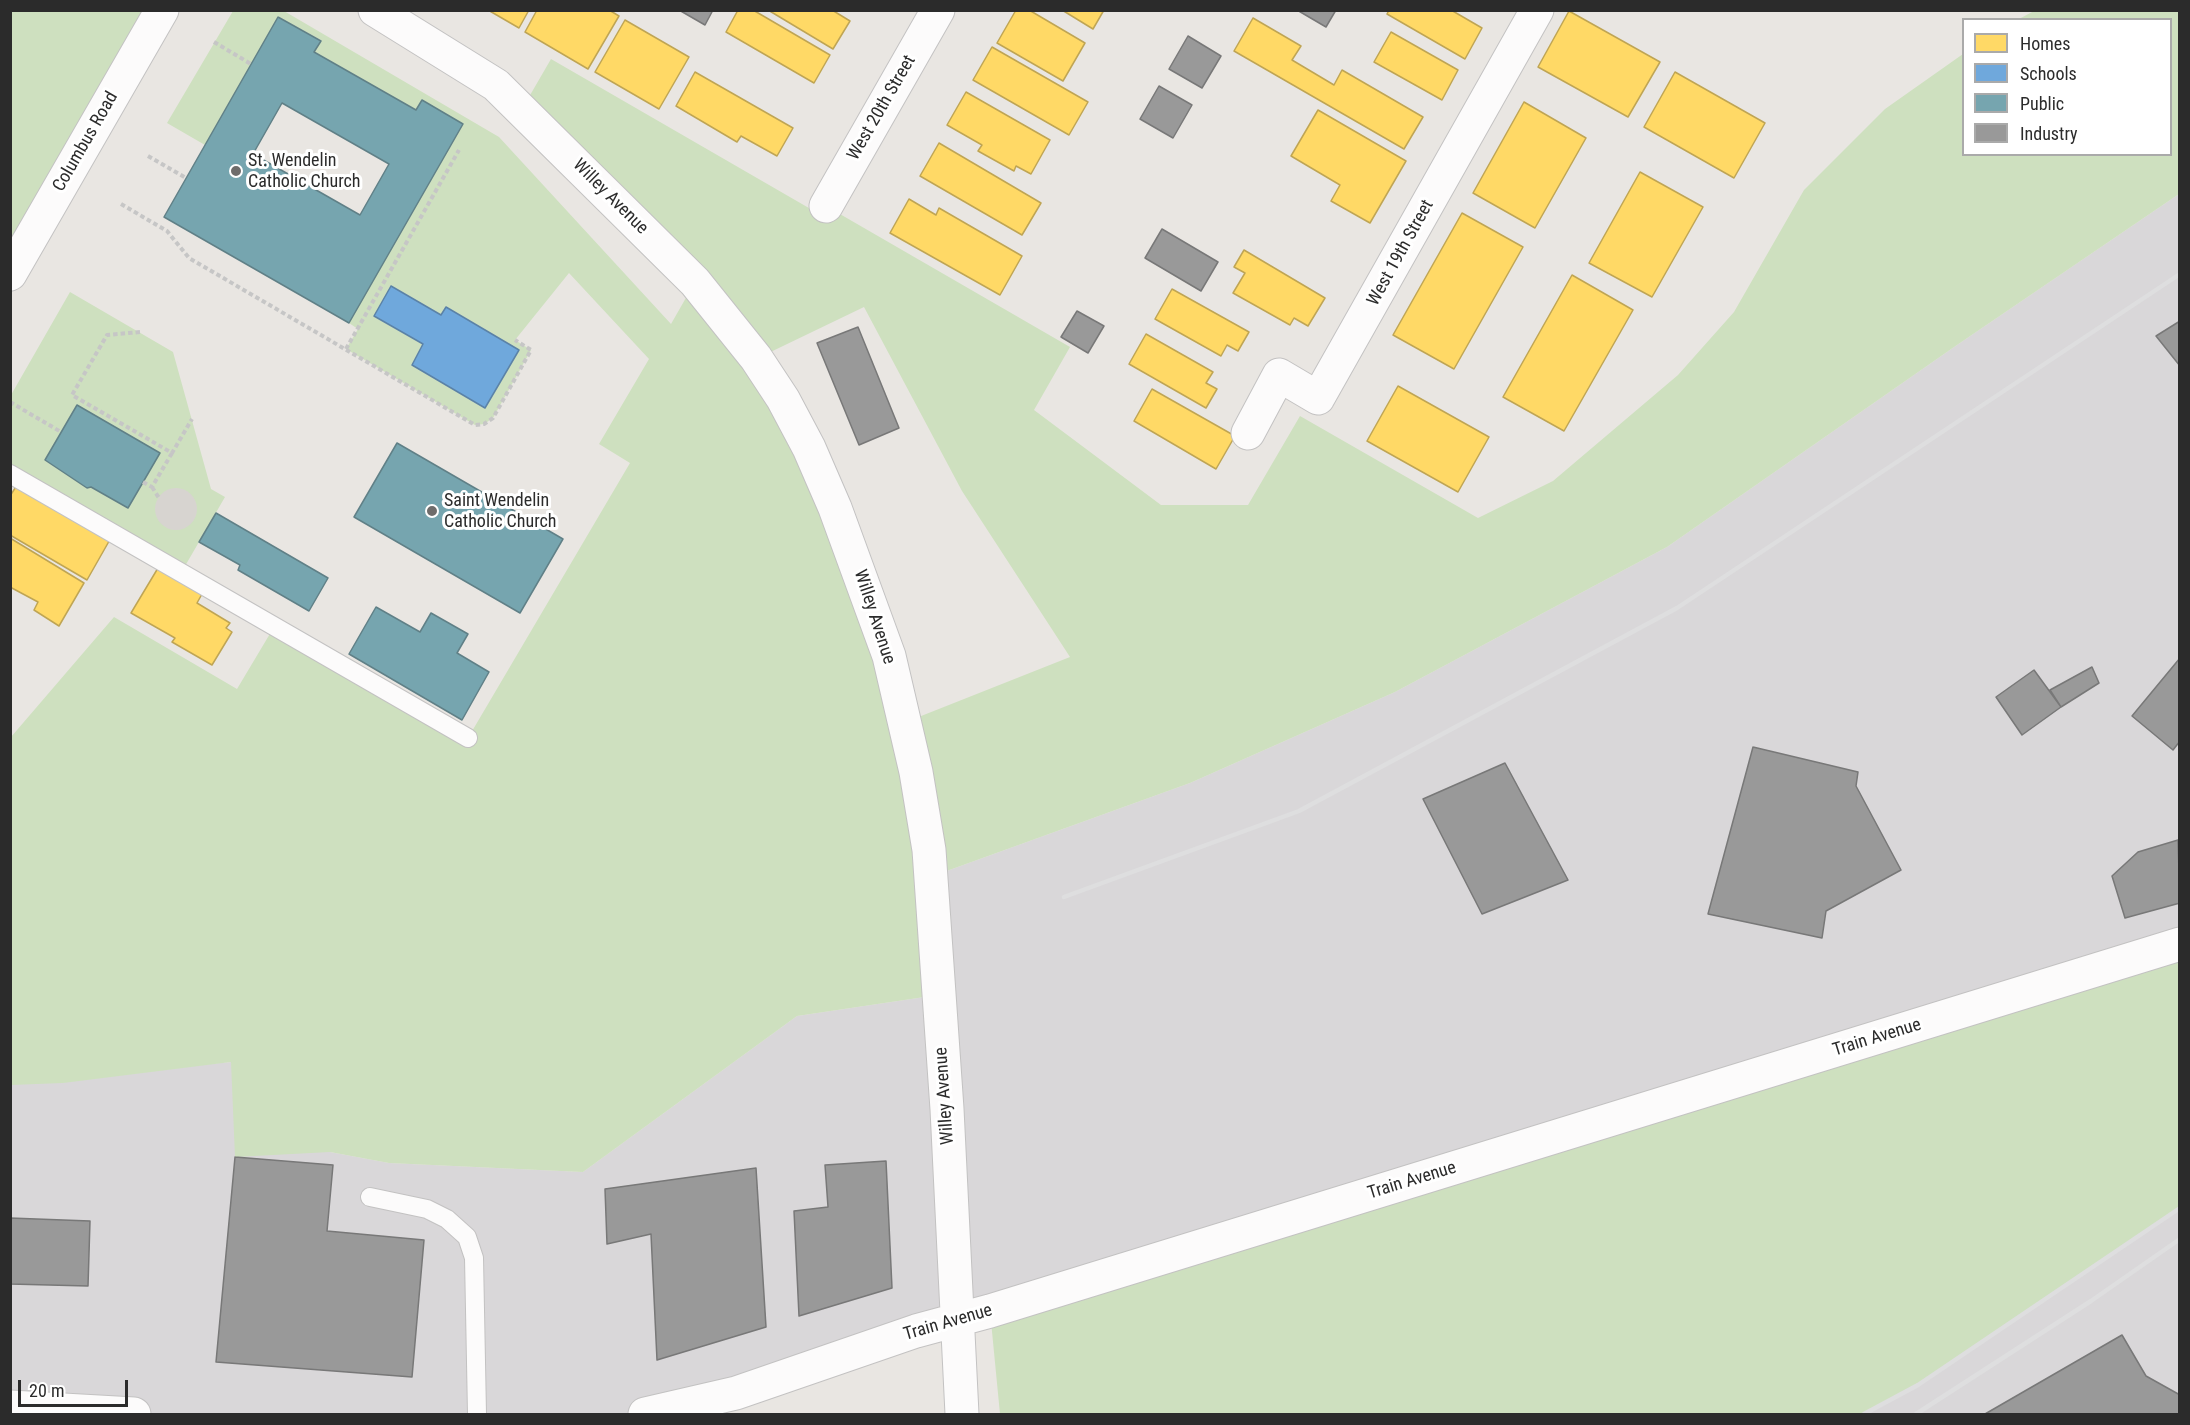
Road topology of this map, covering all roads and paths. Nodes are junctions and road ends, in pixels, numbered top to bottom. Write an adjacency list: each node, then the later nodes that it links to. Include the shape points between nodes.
1 (162, 10): 12 (street, Columbus Road)
2 (375, 10): 28 (street, Willey Avenue, via 496,85 695,282 756,358 809,448 864,581 889,656 918,782 929,850)
3 (938, 10): 11 (street, West 20th Street)
4 (1537, 10): 19 (street, West 19th Street, via 1318,398 1279,375)
5 (214, 42): 6 (path)
6 (251, 64)
7 (459, 150): 15 (path)
8 (148, 156): 9 (path)
9 (186, 178)
10 (121, 204): 15 (path, via 167,231 189,258)
11 (826, 206)
12 (10, 274)
13 (140, 332): 20 (path, via 107,335 72,395 121,427)
14 (515, 340): 15 (path, via 531,350 493,418 484,424 475,424)
15 (346, 349)
16 (10, 402): 18 (path)
17 (192, 419): 20 (path)
18 (61, 432)
19 (1248, 433)
20 (172, 453): 23 (path)
21 (10, 474): 25 (lane)
22 (143, 482): 23 (path)
23 (152, 487): 24 (path)
24 (159, 498)
25 (468, 738)
26 (2180, 945): 28 (street, Train Avenue)
27 (370, 1197): 31 (lane, via 427,1209 447,1219 467,1237 474,1258)
28 (957, 1319): 32 (street, Train Avenue, via 736,1392); 33 (street, Willey Avenue)
29 (10, 1407): 30 (street)
30 (135, 1414)
31 (477, 1414)
32 (645, 1414)
33 (962, 1414)

